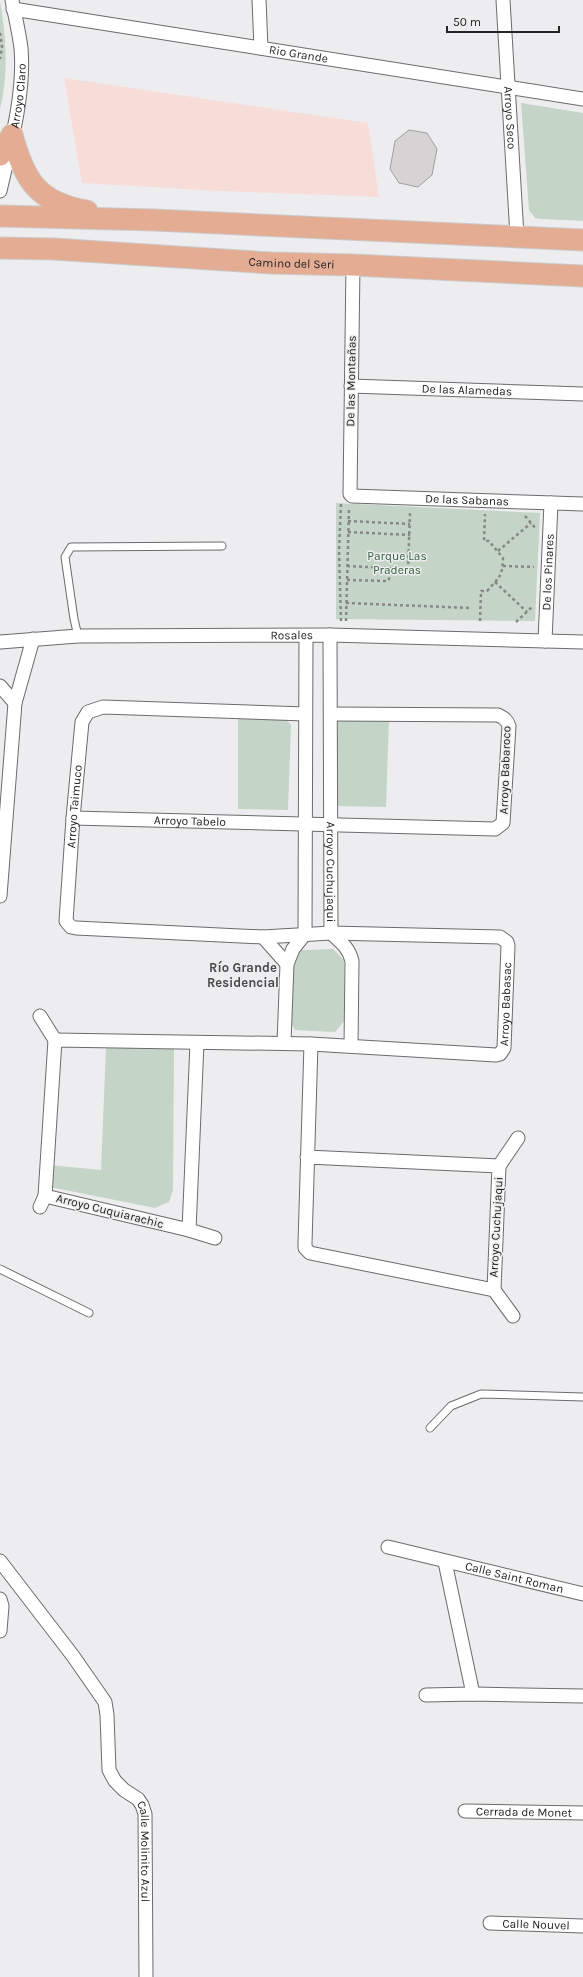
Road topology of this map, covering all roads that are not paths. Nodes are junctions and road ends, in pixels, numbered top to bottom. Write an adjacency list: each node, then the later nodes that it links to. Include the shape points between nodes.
1 (259, 0): 4 (street)
2 (503, 0): 5 (street, Arroyo Seco)
3 (13, 5): 4 (street, Rio Grande); 7 (street, Arroyo Claro, via 21,49 20,85)
4 (262, 48): 5 (street, Rio Grande)
5 (508, 87): 6 (street, Rio Grande); 12 (street, Arroyo Seco)
6 (583, 99)
7 (12, 135): 8 (main road); 9 (street, Arroyo Claro); 11 (main road, via 24,170 33,184 49,198 76,209)
8 (0, 155)
9 (0, 191)
10 (0, 216): 11 (main road)
11 (154, 220): 12 (main road)
12 (517, 236): 13 (main road)
13 (583, 240)
14 (0, 248): 15 (main road, Camino del Seri)
15 (353, 265): 16 (main road, Camino del Seri); 17 (street, De las Montañas)
16 (583, 276)
17 (351, 386): 18 (street, De las Alamedas); 19 (street, De las Montañas)
18 (583, 394)
19 (347, 500): 20 (street, De las Sabanas)
20 (551, 503): 21 (street, De las Sabanas); 27 (street, De los Pinares)
21 (583, 504)
22 (222, 546): 24 (lane, via 71,547 66,557)
23 (330, 635): 25 (street, Rosales); 27 (street, Rosales); 33 (street, Arroyo Cuchujaqui)
24 (78, 636): 25 (street, Rosales); 26 (street, Rosales)
25 (306, 636): 32 (street, Arroyo Cuchujaqui)
26 (33, 639): 28 (street, Rosales); 31 (street)
27 (545, 641): 29 (street, Rosales)
28 (0, 642)
29 (583, 642)
30 (0, 686): 31 (street)
31 (15, 703): 37 (street)
32 (305, 714): 34 (street, Arroyo Taimuco, via 103,707 94,709 88,712 82,722); 35 (street, Arroyo Cuchujaqui)
33 (331, 714): 36 (street, Arroyo Cuchujaqui); 36 (street, Arroyo Babaroco, via 498,716 507,721 509,726 504,818 500,827 494,829)
34 (73, 818): 35 (street, Arroyo Tabelo); 40 (street, Arroyo Taimuco, via 66,915 66,921 72,927)
35 (306, 823): 36 (street, Arroyo Tabelo); 39 (street, Arroyo Cuchujaqui)
36 (331, 823): 38 (street, Arroyo Cuchujaqui)
37 (0, 896)
38 (331, 933): 39 (street, Arroyo Taimuco); 47 (street, Arroyo Cuchujaqui, via 346,946 352,961); 47 (street, Arroyo Babasac, via 500,937 508,946 504,1045 500,1054)
39 (305, 934): 40 (street, Arroyo Taimuco); 41 (street, via 293,949)
40 (263, 937): 41 (street)
41 (287, 964): 45 (street)
42 (40, 1016): 43 (street)
43 (55, 1040): 44 (street); 51 (street, Arroyo Cuquiarachic, via 42,1201)
44 (197, 1043): 45 (street); 51 (street)
45 (284, 1043): 46 (street)
46 (311, 1044): 47 (street, Arroyo Babasac); 49 (street, Arroyo Cuchujaqui)
47 (352, 1046)
48 (518, 1138): 50 (street)
49 (307, 1157): 50 (street, Arroyo Cuchujaqui); 54 (street, Arroyo Cuchujaqui, via 305,1248 310,1253)
50 (499, 1166): 54 (street, Arroyo Cuchujaqui)
51 (189, 1230): 52 (street, Arroyo Cuquiarachic)
52 (215, 1238)
53 (0, 1268): 55 (lane)
54 (494, 1290): 56 (street)
55 (89, 1313)
56 (513, 1316)
57 (583, 1397): 58 (lane, via 480,1394 451,1406)
58 (430, 1428)
59 (388, 1547): 61 (street, Calle Saint Roman)
60 (0, 1561): 72 (street, Calle Molinito Azul, via 105,1702 109,1770 115,1781 142,1805 145,1814)
61 (446, 1562): 62 (street, Calle Saint Roman); 65 (street, Calle Saint Roman)
62 (583, 1594)
63 (0, 1599): 64 (street)
64 (0, 1631)
65 (473, 1694): 66 (street); 67 (street)
66 (426, 1696)
67 (583, 1696)
68 (465, 1811): 69 (street, Cerrada de Monet)
69 (583, 1813)
70 (490, 1923): 71 (street, Calle Nouvel)
71 (583, 1926)
72 (146, 1977)

